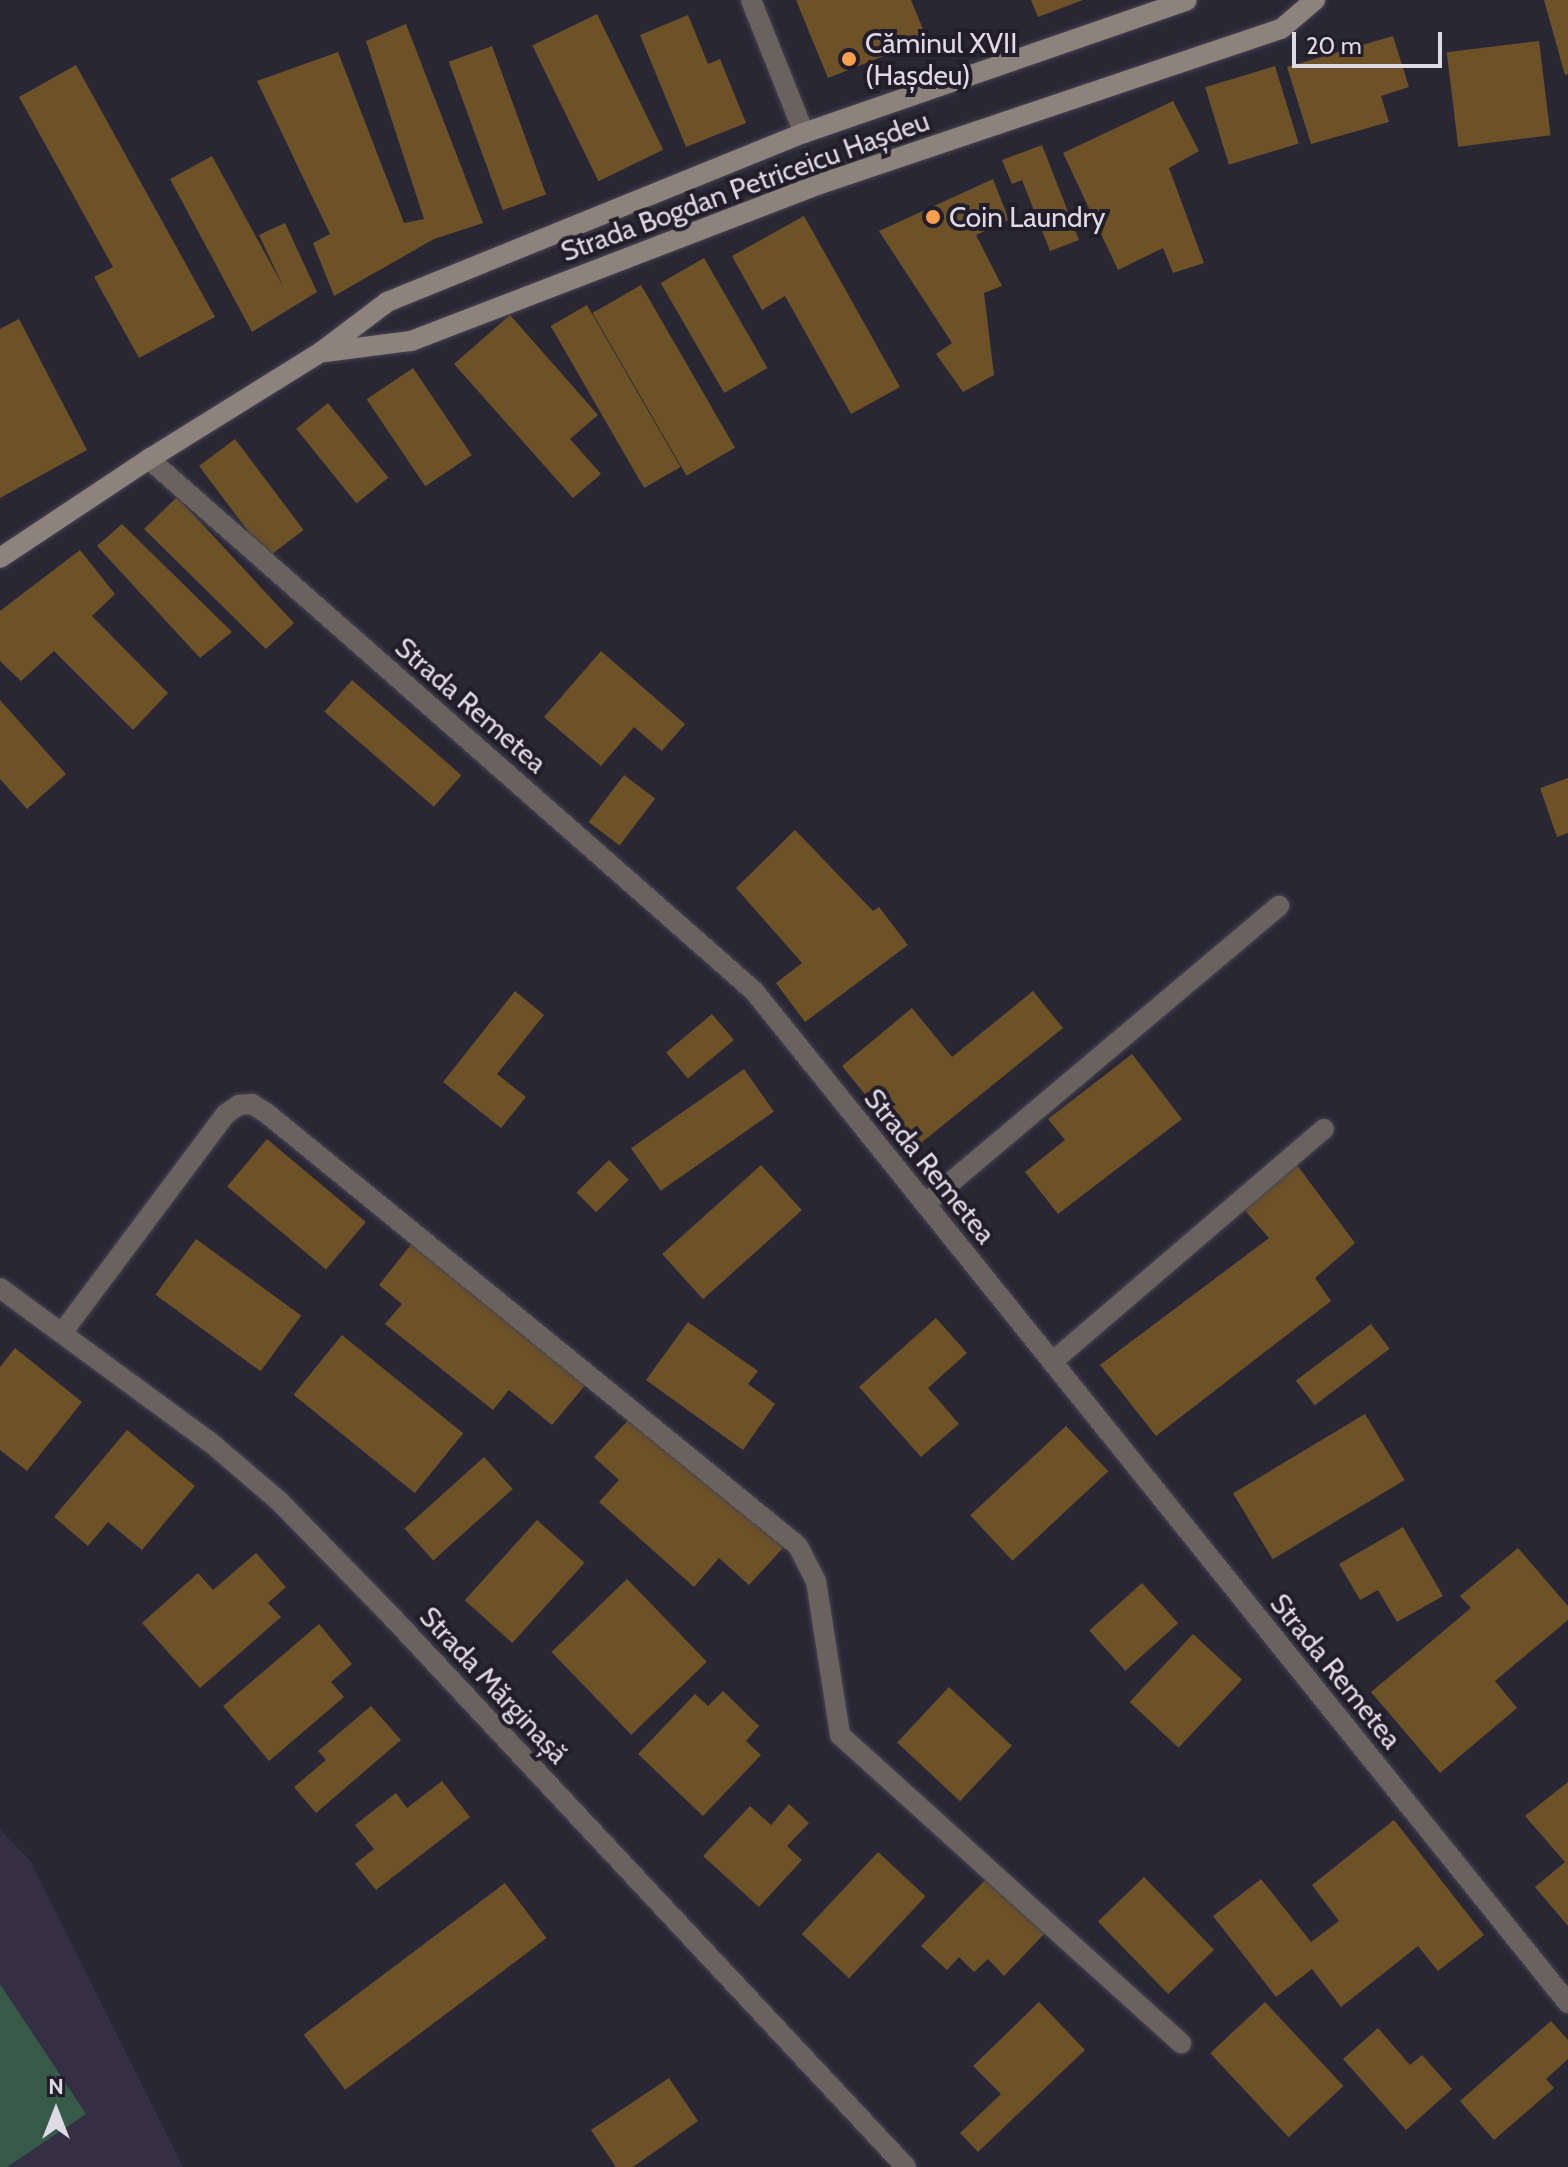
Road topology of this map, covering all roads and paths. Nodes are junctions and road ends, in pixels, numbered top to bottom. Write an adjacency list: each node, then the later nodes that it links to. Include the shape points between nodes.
1 (751, 0): 4 (street)
2 (1187, 0): 4 (street, Strada Bogdan Petriceicu Hașdeu)
3 (1315, 0): 5 (street, Strada Bogdan Petriceicu Hașdeu, via 1281,29 820,184 411,341)
4 (804, 133): 5 (street, Strada Bogdan Petriceicu Hașdeu, via 387,302)
5 (321, 352): 6 (street, Strada Bogdan Petriceicu Hașdeu)
6 (149, 459): 7 (street, Strada Bogdan Petriceicu Hașdeu); 10 (street, Strada Remetea, via 754,991)
7 (0, 558)
8 (1279, 906): 10 (street)
9 (1324, 1129): 13 (street)
10 (925, 1204): 13 (street, Strada Remetea)
11 (0, 1288): 12 (street, Strada Mărginașă)
12 (62, 1333): 15 (street, via 226,1114 252,1104 265,1112 798,1546 816,1581 840,1735); 16 (street, Strada Mărginașă, via 210,1442 278,1500)
13 (1052, 1362): 14 (street, Strada Remetea)
14 (1568, 2003)
15 (1181, 2043)
16 (906, 2167)

